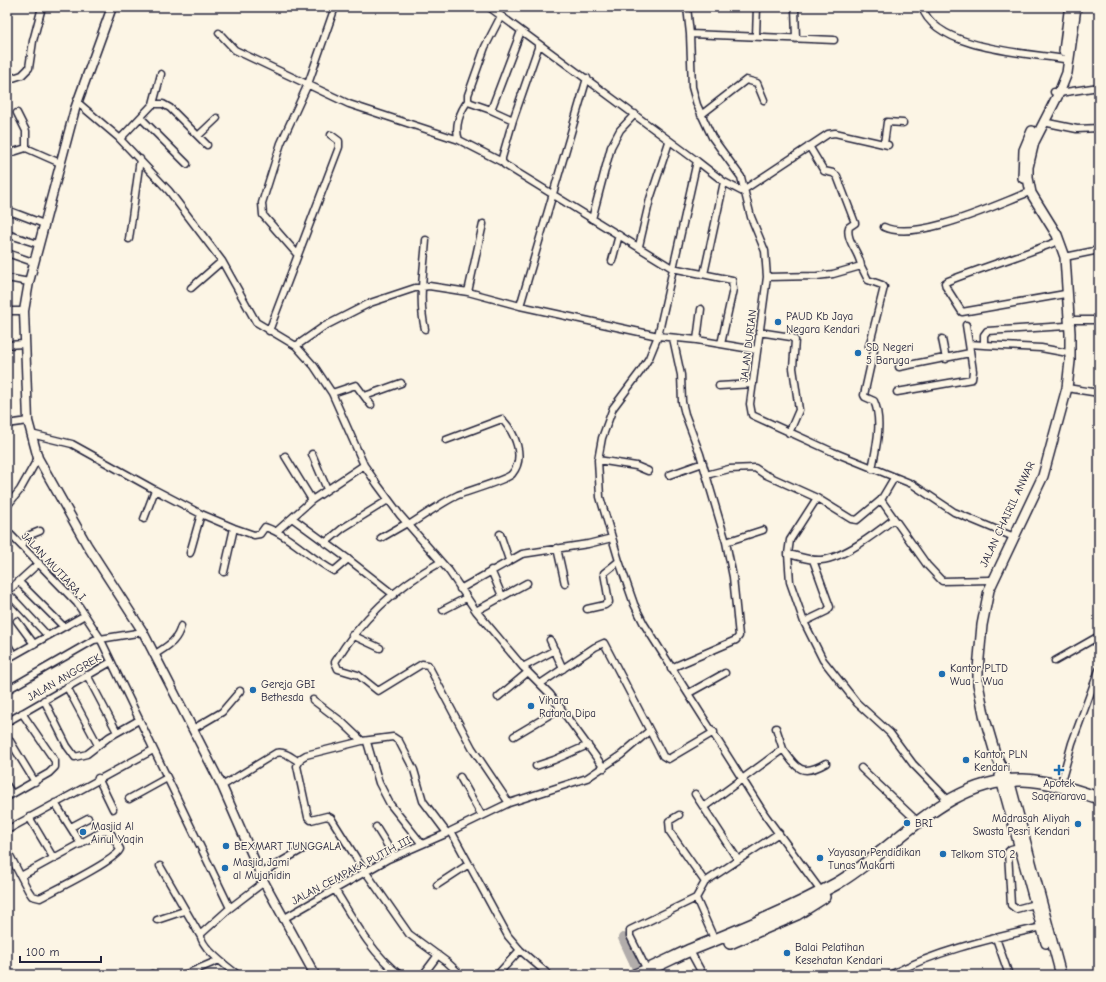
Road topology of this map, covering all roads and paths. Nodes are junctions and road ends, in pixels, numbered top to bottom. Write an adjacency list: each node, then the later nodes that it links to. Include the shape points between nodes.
1 (42, 7): 22 (street, via 29,68 22,75)
2 (112, 7): 28 (street)
3 (335, 7): 23 (street)
4 (489, 7): 11 (street)
5 (687, 7): 14 (street, JALAN DURIAN)
6 (757, 7): 15 (street)
7 (796, 7): 16 (street)
8 (922, 7): 19 (street, via 936,28 957,38 998,50)
9 (1070, 7): 19 (main road, JALAN CHAIRIL ANWAR)
10 (1076, 7): 25 (main road, JALAN CHAIRIL ANWAR, via 1067,73)
11 (501, 16): 12 (street); 27 (street, via 486,47)
12 (521, 31): 18 (street); 30 (street)
13 (219, 33): 23 (street, via 235,50)
14 (690, 34): 15 (street); 33 (street, JALAN DURIAN, via 692,87)
15 (756, 36): 16 (street)
16 (796, 39): 17 (street)
17 (834, 40)
18 (539, 45): 21 (street); 36 (street)
19 (1064, 59): 25 (main road, JALAN CHAIRIL ANWAR)
20 (161, 74): 29 (street)
21 (587, 78): 32 (street); 57 (street)
22 (7, 80)
23 (308, 84): 43 (street, via 349,104); 72 (street, via 281,142 262,208 263,215)
24 (1099, 87): 25 (street)
25 (1056, 93): 37 (main road, JALAN CHAIRIL ANWAR); 56 (main road, JALAN CHAIRIL ANWAR, via 1024,150 1023,178)
26 (764, 100): 33 (street, via 756,83 746,80)
27 (468, 101): 30 (street); 43 (street, via 458,121 456,131)
28 (77, 102): 42 (street); 52 (street)
29 (153, 104): 34 (street); 41 (street, via 163,104 170,108)
30 (491, 110): 36 (street)
31 (18, 113): 47 (street, via 26,131)
32 (635, 114): 44 (street); 59 (street, via 620,130 611,147)
33 (701, 115): 55 (street, JALAN DURIAN, via 712,137 736,168)
34 (141, 118): 42 (street); 53 (street)
35 (218, 118): 41 (street)
36 (513, 120): 51 (street)
37 (1043, 122): 39 (street, via 1077,129); 73 (main road, JALAN CHAIRIL ANWAR, via 1030,156 1029,185 1031,193 1057,235)
38 (903, 123): 46 (street, via 886,123 886,144 835,133 828,134)
39 (1099, 128)
40 (331, 135): 72 (street, via 339,141 339,148)
41 (198, 136): 45 (street)
42 (120, 139): 49 (street)
43 (459, 140): 51 (street)
44 (669, 142): 50 (street); 69 (street, via 650,199)
45 (207, 145)
46 (809, 146): 55 (street); 77 (street, via 824,171 837,176 855,223 849,227 848,232)
47 (26, 148): 48 (street); 52 (street)
48 (7, 154)
49 (140, 159): 65 (street); 76 (street, via 169,191)
50 (697, 161): 54 (street); 78 (street)
51 (502, 162): 57 (street)
52 (60, 164): 60 (street)
53 (187, 164)
54 (724, 182): 55 (street); 79 (street)
55 (745, 191): 80 (street, JALAN DURIAN, via 751,217 764,246)
56 (1026, 193): 62 (street, via 928,228 904,231); 67 (main road, JALAN CHAIRIL ANWAR)
57 (551, 194): 59 (street); 87 (street)
58 (7, 210): 60 (street)
59 (592, 219): 64 (street)
60 (44, 224): 68 (street)
61 (483, 224): 85 (street)
62 (884, 227)
63 (7, 234): 68 (street)
64 (619, 235): 69 (street); 74 (street)
65 (129, 239)
66 (426, 240): 83 (street)
67 (1056, 242): 86 (main road, JALAN CHAIRIL ANWAR); 86 (street, via 945,283 962,312)
68 (38, 244): 75 (street)
69 (639, 246): 78 (street)
70 (1099, 250): 73 (street)
71 (7, 253): 75 (street)
72 (297, 254): 95 (street)
73 (1065, 257): 92 (main road, JALAN CHAIRIL ANWAR)
74 (612, 261)
75 (33, 262): 82 (street)
76 (222, 262): 84 (street); 95 (street, via 252,318 259,326)
77 (861, 266): 80 (street, via 817,276); 132 (street, via 868,280 884,287 870,343 874,350 864,395 874,400 878,416)
78 (672, 268): 79 (street); 97 (street)
79 (704, 274): 102 (street, via 728,278 734,282)
80 (767, 277): 96 (street, JALAN DURIAN)
81 (7, 278): 82 (street)
82 (29, 282): 90 (street)
83 (423, 286): 85 (street); 94 (street, via 421,307); 106 (street, via 370,303 323,327)
84 (191, 288)
85 (468, 292): 87 (street)
86 (1065, 294): 92 (main road, JALAN CHAIRIL ANWAR)
87 (520, 306): 97 (street)
88 (701, 309): 100 (street)
89 (7, 311): 90 (street)
90 (24, 311): 101 (street)
91 (1099, 320): 92 (street)
92 (1068, 323): 104 (street, via 987,331 984,335); 109 (main road, JALAN CHAIRIL ANWAR); 115 (main road, JALAN CHAIRIL ANWAR, via 1070,361)
93 (966, 325): 103 (street)
94 (425, 329)
95 (269, 331): 106 (street)
96 (759, 332): 107 (street, JALAN DURIAN); 123 (street, via 791,336 795,340 793,368 800,410)
97 (658, 336): 98 (street); 129 (street, via 649,358 613,408 602,438)
98 (673, 338): 100 (street); 130 (street, via 681,375 682,402)
99 (942, 339): 110 (street)
100 (697, 340): 102 (street)
101 (24, 344): 105 (street); 121 (street)
102 (721, 344): 107 (street)
103 (969, 344): 104 (street); 108 (street)
104 (984, 344): 109 (street, via 1041,348)
105 (7, 345)
106 (296, 346): 117 (street, via 314,366)
107 (756, 350): 113 (street, JALAN DURIAN)
108 (970, 353): 110 (street); 116 (street, via 974,376 970,380)
109 (1068, 353): 155 (main road, JALAN CHAIRIL ANWAR, via 1064,388 1045,463)
110 (946, 359): 111 (street)
111 (899, 367)
112 (401, 383): 119 (street)
113 (753, 384): 114 (street); 123 (street, JALAN DURIAN, via 750,404 752,416)
114 (719, 386)
115 (1067, 388): 118 (street); 155 (main road, JALAN CHAIRIL ANWAR, via 1043,476)
116 (896, 392)
117 (332, 393): 119 (street, via 352,384 358,386); 131 (street)
118 (1099, 394)
119 (365, 396): 120 (street)
120 (371, 405)
121 (28, 420): 122 (street); 124 (street)
122 (7, 424)
123 (789, 433): 132 (street, JALAN DURIAN)
124 (31, 434): 128 (street); 138 (street, via 72,444)
125 (446, 440): 148 (street, via 502,419 517,445 519,460 510,475 459,494)
126 (312, 454): 137 (street)
127 (285, 456): 140 (street)
128 (38, 458): 143 (street, via 20,490); 189 (street, via 87,545)
129 (598, 460): 133 (street, via 636,466); 157 (street, via 600,497)
130 (702, 463): 134 (street); 135 (street)
131 (364, 465): 137 (street); 141 (street)
132 (872, 468): 136 (street, JALAN DURIAN)
133 (648, 471)
134 (669, 475)
135 (706, 475): 139 (street, via 729,469 755,468); 158 (street)
136 (894, 478): 142 (street); 155 (street, JALAN DURIAN, via 919,487 954,512)
137 (327, 489): 140 (street)
138 (155, 490): 144 (street); 147 (street)
139 (817, 498): 142 (street, via 851,519 857,520); 163 (street, via 790,540)
140 (312, 500): 145 (street)
141 (388, 500): 148 (street); 159 (street, via 343,528)
142 (881, 500): 146 (street)
143 (7, 506)
144 (202, 514): 149 (street); 162 (street)
145 (292, 518): 153 (street); 159 (street)
146 (894, 518): 166 (street, via 853,547 824,560); 172 (street, via 927,565 943,582)
147 (144, 519)
148 (408, 524): 156 (street); 168 (street)
149 (234, 528): 153 (street, via 254,535 260,534 265,527); 171 (street)
150 (763, 530): 158 (street)
151 (7, 531): 160 (street, JALAN MUTIARA I)
152 (40, 531): 160 (street, via 30,535)
153 (277, 531): 164 (street, via 334,571)
154 (500, 534): 165 (street)
155 (1012, 537): 172 (main road, JALAN CHAIRIL ANWAR); 221 (main road, JALAN CHAIRIL ANWAR, via 991,584 982,625 978,684)
156 (381, 538)
157 (612, 538): 161 (street); 167 (street)
158 (726, 542): 205 (street, via 735,588 738,638)
159 (326, 543): 164 (street)
160 (21, 544): 169 (street, JALAN MUTIARA I)
161 (557, 548): 165 (street, via 522,554); 175 (street)
162 (190, 553)
163 (788, 554): 166 (street); 186 (street, via 790,582)
164 (348, 559): 178 (street)
165 (509, 560): 170 (street)
166 (813, 560): 186 (street, via 830,607)
167 (619, 561): 181 (street, via 604,573 609,602); 205 (street, via 636,609)
168 (441, 562): 176 (street); 178 (street, via 412,579)
169 (39, 563): 173 (street); 184 (street, JALAN MUTIARA I)
170 (491, 570): 176 (street); 179 (street)
171 (224, 572)
172 (990, 580): 221 (main road, JALAN CHAIRIL ANWAR, via 975,650 976,698)
173 (19, 582): 177 (street); 188 (street)
174 (527, 583): 179 (street)
175 (565, 584)
176 (460, 589): 180 (street)
177 (7, 592): 191 (street)
178 (394, 595): 190 (street)
179 (502, 596): 183 (street)
180 (466, 598): 182 (street); 183 (street)
181 (586, 609)
182 (443, 610)
183 (476, 611): 204 (street)
184 (85, 615): 188 (street); 193 (street, JALAN MUTIARA I)
185 (16, 621): 196 (street)
186 (804, 622): 254 (street, via 823,660 857,703 890,733 913,764)
187 (181, 626): 200 (street, via 174,641)
188 (64, 627): 191 (street)
189 (143, 632): 193 (street); 200 (street)
190 (352, 635): 197 (street); 256 (street, via 335,662 336,667 358,675 376,690 422,664 428,665 472,748)
191 (48, 636): 196 (street)
192 (1099, 636): 202 (street)
193 (100, 638): 203 (street, JALAN MUTIARA I); 213 (street)
194 (550, 640): 198 (street)
195 (7, 644): 199 (street)
196 (34, 644): 199 (street)
197 (380, 648)
198 (555, 650): 204 (street); 206 (street)
199 (14, 655): 201 (street)
200 (154, 655): 225 (street)
201 (7, 659)
202 (1055, 661)
203 (111, 662): 210 (street, JALAN ANGGREK); 222 (street, JALAN MUTIARA I)
204 (523, 667): 208 (street)
205 (671, 668): 215 (street)
206 (563, 669): 211 (street); 226 (street, via 601,643 605,643)
207 (1099, 670): 249 (street, via 1072,743)
208 (528, 672): 211 (street); 216 (street)
209 (726, 673): 215 (street)
210 (88, 675): 212 (street, JALAN ANGGREK); 227 (street)
211 (540, 684): 219 (street)
212 (67, 687): 217 (street, JALAN ANGGREK); 233 (street)
213 (7, 690)
214 (240, 691): 225 (street, via 222,712)
215 (689, 693): 228 (street)
216 (498, 697)
217 (44, 700): 220 (street, JALAN ANGGREK); 233 (street, via 73,755 77,758)
218 (313, 700): 231 (street)
219 (561, 708): 230 (street); 232 (street)
220 (22, 713): 223 (street, JALAN ANGGREK); 245 (street, via 54,761 55,767)
221 (982, 718): 246 (main road, JALAN CHAIRIL ANWAR)
222 (139, 720): 227 (street); 235 (street, JALAN MUTIARA I)
223 (7, 722)
224 (776, 728): 234 (street)
225 (193, 729): 248 (street)
226 (649, 731): 228 (street, via 660,752 668,759); 239 (street, JALAN CEMPAKA PUTIH III)
227 (117, 732): 233 (street)
228 (714, 732): 244 (street)
229 (7, 736): 245 (street)
230 (514, 736)
231 (364, 742): 236 (street, via 306,755); 268 (street, via 387,737 399,741 414,770 423,801); 270 (street, via 379,783 390,804)
232 (588, 744): 238 (street); 239 (street)
233 (98, 745)
234 (783, 749): 237 (street, via 793,762 808,771); 244 (street)
235 (153, 750): 242 (street); 243 (street, JALAN MUTIARA I)
236 (298, 762): 248 (street, via 288,754 276,753); 280 (street, via 309,819 327,816 331,818)
237 (826, 763)
238 (536, 766)
239 (604, 768): 256 (street, JALAN CEMPAKA PUTIH III, via 571,785)
240 (861, 768): 264 (street)
241 (460, 777): 261 (street)
242 (98, 778): 255 (street); 259 (street)
243 (167, 778): 253 (street); 290 (street, JALAN MUTIARA I)
244 (742, 779): 258 (street); 269 (street)
245 (34, 782): 251 (street)
246 (1006, 784): 249 (highway, via 1023,780); 254 (highway, via 969,791); 257 (highway, via 1045,788); 272 (main road); 287 (highway, via 970,796 943,810 867,870); 315 (main road)
247 (7, 786): 251 (street)
248 (222, 786): 281 (street)
249 (1060, 786): 252 (highway)
250 (695, 794): 258 (street)
251 (9, 795)
252 (1099, 798)
253 (130, 800)
254 (949, 801): 264 (highway)
255 (55, 803): 262 (street); 265 (street)
256 (509, 803): 261 (street, JALAN CEMPAKA PUTIH III)
257 (1099, 803)
258 (704, 807): 277 (street)
259 (113, 809)
260 (679, 815): 284 (street, via 669,821 670,832)
261 (482, 816): 268 (street, JALAN CEMPAKA PUTIH III)
262 (29, 817): 267 (street); 276 (street)
263 (88, 818): 265 (street)
264 (918, 822): 287 (highway)
265 (72, 827): 271 (street)
266 (376, 827): 275 (street)
267 (7, 830)
268 (449, 832): 270 (street, JALAN CEMPAKA PUTIH III); 278 (street)
269 (779, 833): 277 (street); 287 (street)
270 (421, 843): 275 (street, JALAN CEMPAKA PUTIH III)
271 (81, 844): 276 (street); 282 (street, via 108,830 119,845 120,851 94,869 40,898 30,894)
272 (1019, 847): 289 (main road); 289 (street, via 1008,852 1011,905 1016,909)
273 (303, 849): 281 (street)
274 (7, 850): 282 (street)
275 (394, 856): 280 (street, JALAN CEMPAKA PUTIH III)
276 (54, 859): 282 (street)
277 (738, 860): 284 (street)
278 (469, 864): 285 (street); 298 (street, via 504,931)
279 (160, 866): 291 (street)
280 (366, 871): 286 (street, JALAN CEMPAKA PUTIH III); 300 (street, via 409,934)
281 (260, 874): 283 (street)
282 (21, 876)
283 (264, 882): 290 (street); 292 (street)
284 (705, 882): 288 (street)
285 (437, 885)
286 (334, 888): 292 (street, JALAN CEMPAKA PUTIH III); 306 (street, via 370,944)
287 (823, 894): 297 (highway); 299 (highway, via 797,914 763,930)
288 (696, 898): 297 (street); 302 (street, via 630,930)
289 (1035, 904): 294 (main road)
290 (230, 908): 295 (street, via 204,931)
291 (184, 911): 293 (street); 295 (street)
292 (283, 919): 305 (street)
293 (157, 920)
294 (1042, 927): 296 (street); 314 (main road)
295 (201, 937): 301 (street)
296 (996, 938): 312 (street, via 930,956); 313 (street)
297 (716, 941): 299 (highway)
298 (520, 950): 309 (street); 310 (street)
299 (691, 954): 302 (highway); 311 (street)
300 (438, 955): 307 (street); 308 (street)
301 (219, 960): 303 (street); 304 (street)
302 (642, 973)
303 (184, 975)
304 (238, 975)
305 (315, 975)
306 (400, 975)
307 (423, 975)
308 (461, 975)
309 (497, 975)
310 (550, 975)
311 (703, 975)
312 (890, 975)
313 (1009, 975)
314 (1054, 975)
315 (1061, 975)

